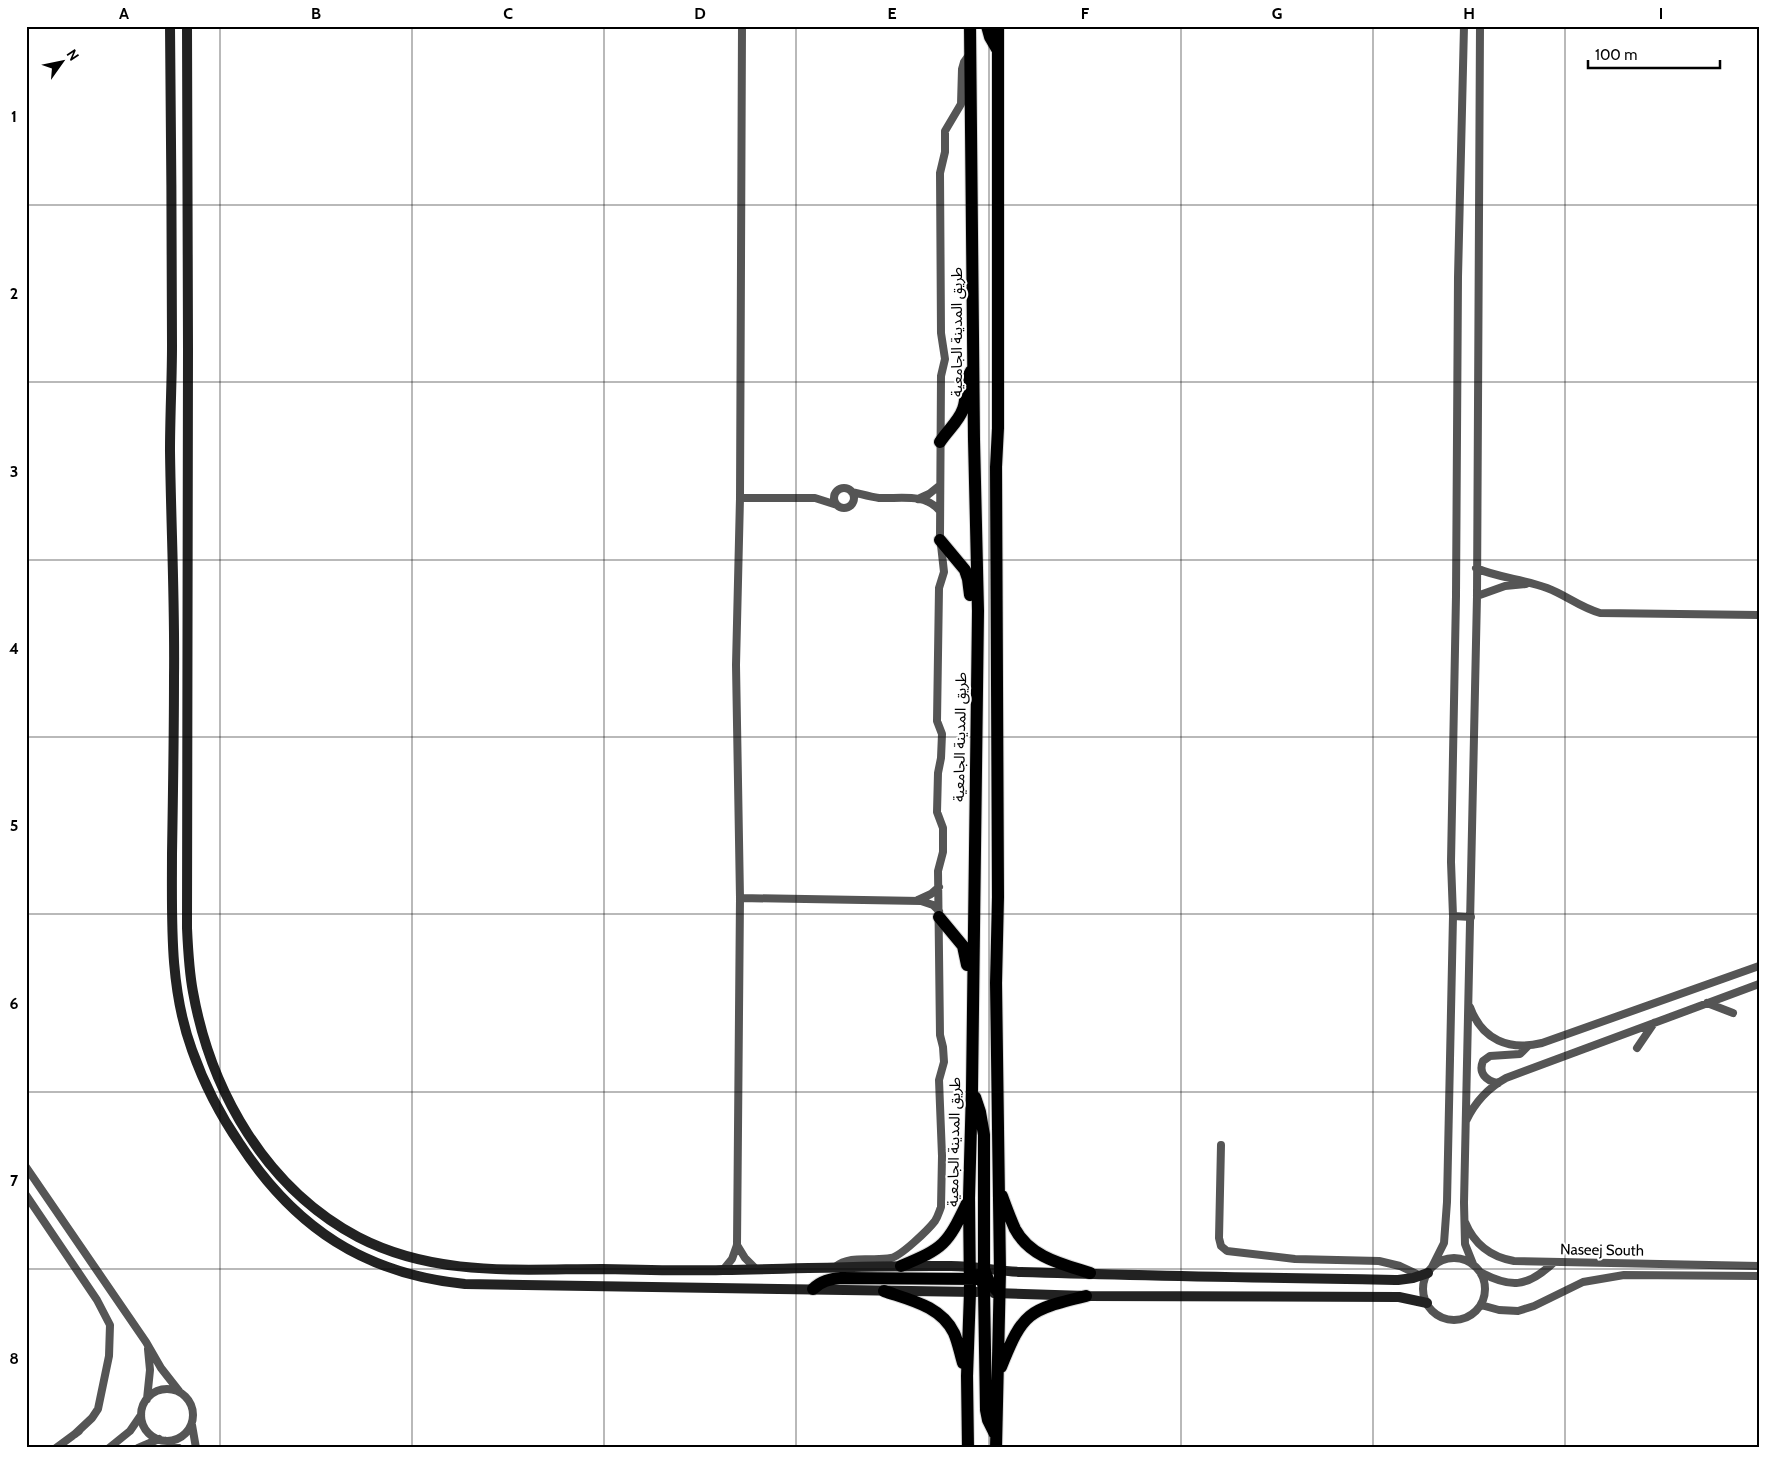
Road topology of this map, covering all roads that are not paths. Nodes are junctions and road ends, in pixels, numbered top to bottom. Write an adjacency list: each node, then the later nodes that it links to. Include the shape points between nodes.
1 (170, 26): 67 (main road, via 170,449 174,674 172,932 177,991 202,1078 246,1154 292,1208 331,1239 395,1271 465,1284)
2 (187, 26): 60 (main road, via 186,928 193,990 204,1039 217,1076 256,1147 295,1192 333,1222 398,1254 464,1268)
3 (742, 26): 16 (street)
4 (970, 26): 10 (main road, طريق المدينة الجامعية)
5 (987, 26): 9 (main road)
6 (998, 26): 9 (main road)
7 (1464, 26): 33 (street, via 1458,277)
8 (1480, 26): 24 (street)
9 (997, 49): 49 (main road, via 996,984)
10 (971, 53): 11 (main road, طريق المدينة الجامعية); 12 (street, via 963,65 961,104 945,131 940,173 940,329 945,355 941,376)
11 (974, 367): 12 (main road, via 966,383 962,412); 27 (main road, طريق المدينة الجامعية)
12 (940, 442): 13 (street)
13 (940, 486): 19 (street); 22 (street)
14 (837, 491): 15 (street, via 844,488); 17 (street); 21 (street)
15 (852, 492): 18 (street); 20 (street)
16 (740, 498): 17 (street); 30 (street, via 736,665)
17 (814, 498): 21 (street)
18 (877, 498): 19 (street); 20 (street)
19 (916, 499): 22 (street, via 929,502)
20 (853, 503): 21 (street, via 844,508)
21 (837, 505)
22 (939, 510): 23 (street)
23 (940, 540): 27 (main road, via 965,570 970,595); 29 (street, via 944,572 938,592 937,721 942,734 942,750 937,812 943,828)
24 (1476, 568): 25 (street); 26 (street)
25 (1533, 583): 26 (street, via 1505,586); 28 (street, via 1600,613)
26 (1476, 596): 34 (street)
27 (978, 611): 36 (main road, طريق المدينة الجامعية)
28 (1759, 615)
29 (939, 887): 31 (street); 32 (street)
30 (740, 898): 31 (street); 53 (street)
31 (916, 901): 32 (street, via 929,903)
32 (939, 914): 36 (main road, via 963,946); 58 (street, via 940,1035 944,1062 940,1080 942,1182 939,1213 931,1225 896,1257 846,1260)
33 (1453, 916): 34 (street); 62 (street, via 1446,1236 1442,1250)
34 (1471, 916): 39 (street)
35 (1759, 966): 42 (street)
36 (973, 983): 45 (main road, طريق المدينة الجامعية)
37 (1759, 984): 38 (street)
38 (1707, 1003): 40 (street); 41 (street)
39 (1469, 1004): 42 (street, via 1478,1023 1490,1036 1505,1043); 46 (street)
40 (1733, 1013)
41 (1655, 1023): 43 (street); 44 (street)
42 (1528, 1046): 44 (street, via 1520,1054 1490,1056 1483,1061 1481,1069 1484,1076)
43 (1637, 1048)
44 (1498, 1083): 46 (street, via 1479,1100)
45 (972, 1089): 51 (main road, طريق المدينة الجامعية); 66 (main road, via 984,1135)
46 (1465, 1125): 52 (street)
47 (1221, 1145): 62 (street, via 1219,1238 1227,1251 1295,1259 1379,1261)
48 (26, 1167): 74 (street)
49 (999, 1188): 61 (main road); 64 (main road, via 1016,1230 1030,1247 1046,1258)
50 (26, 1196): 83 (street, via 97,1300 110,1325 104,1386 95,1414)
51 (969, 1198): 56 (main road, via 952,1233 941,1246); 66 (main road, طريق المدينة الجامعية)
52 (1464, 1218): 54 (street, Naseej South, via 1477,1242 1494,1255 1514,1261); 55 (street, via 1465,1244)
53 (737, 1245): 59 (street); 60 (street)
54 (1553, 1263): 57 (street, Naseej South); 63 (street, via 1536,1277 1519,1284 1500,1282)
55 (1473, 1264): 62 (street, via 1461,1258 1442,1260); 63 (street)
56 (901, 1266): 58 (main road); 66 (main road)
57 (1759, 1266)
58 (834, 1267): 59 (main road)
59 (756, 1269): 60 (main road)
60 (723, 1270)
61 (1000, 1271): 64 (main road); 66 (main road); 70 (main road)
62 (1427, 1272): 64 (main road, via 1398,1280); 72 (street, via 1423,1285)
63 (1480, 1272): 73 (street, via 1485,1284)
64 (1090, 1273)
65 (1759, 1276): 73 (street, via 1624,1275 1583,1282 1518,1311)
66 (977, 1277): 67 (main road, via 841,1278 818,1284); 68 (main road); 69 (main road); 70 (main road); 76 (main road, طريق المدينة الجامعية)
67 (813, 1289): 68 (main road)
68 (884, 1291): 76 (main road, via 926,1306 946,1320 957,1340)
69 (984, 1293): 70 (main road); 82 (main road, via 985,1401)
70 (999, 1293): 71 (main road); 75 (main road)
71 (1086, 1296): 72 (main road, via 1398,1297); 75 (main road, via 1045,1306 1026,1320 1014,1337)
72 (1427, 1303): 73 (street, via 1441,1317 1454,1320 1472,1314)
73 (1481, 1305)
74 (146, 1342): 77 (street); 78 (street, via 150,1370)
75 (998, 1374): 82 (main road)
76 (967, 1376): 88 (main road, طريق المدينة الجامعية)
77 (179, 1392): 78 (street, via 159,1390); 80 (street, via 188,1398 193,1408)
78 (147, 1399): 79 (street)
79 (142, 1415): 81 (street, via 146,1430); 84 (street, via 130,1431)
80 (192, 1424): 81 (street, via 176,1440); 87 (street)
81 (162, 1440): 85 (street); 86 (street)
82 (996, 1442)
83 (56, 1448)
84 (109, 1448)
85 (138, 1448)
86 (178, 1448)
87 (196, 1448)
88 (968, 1448)

